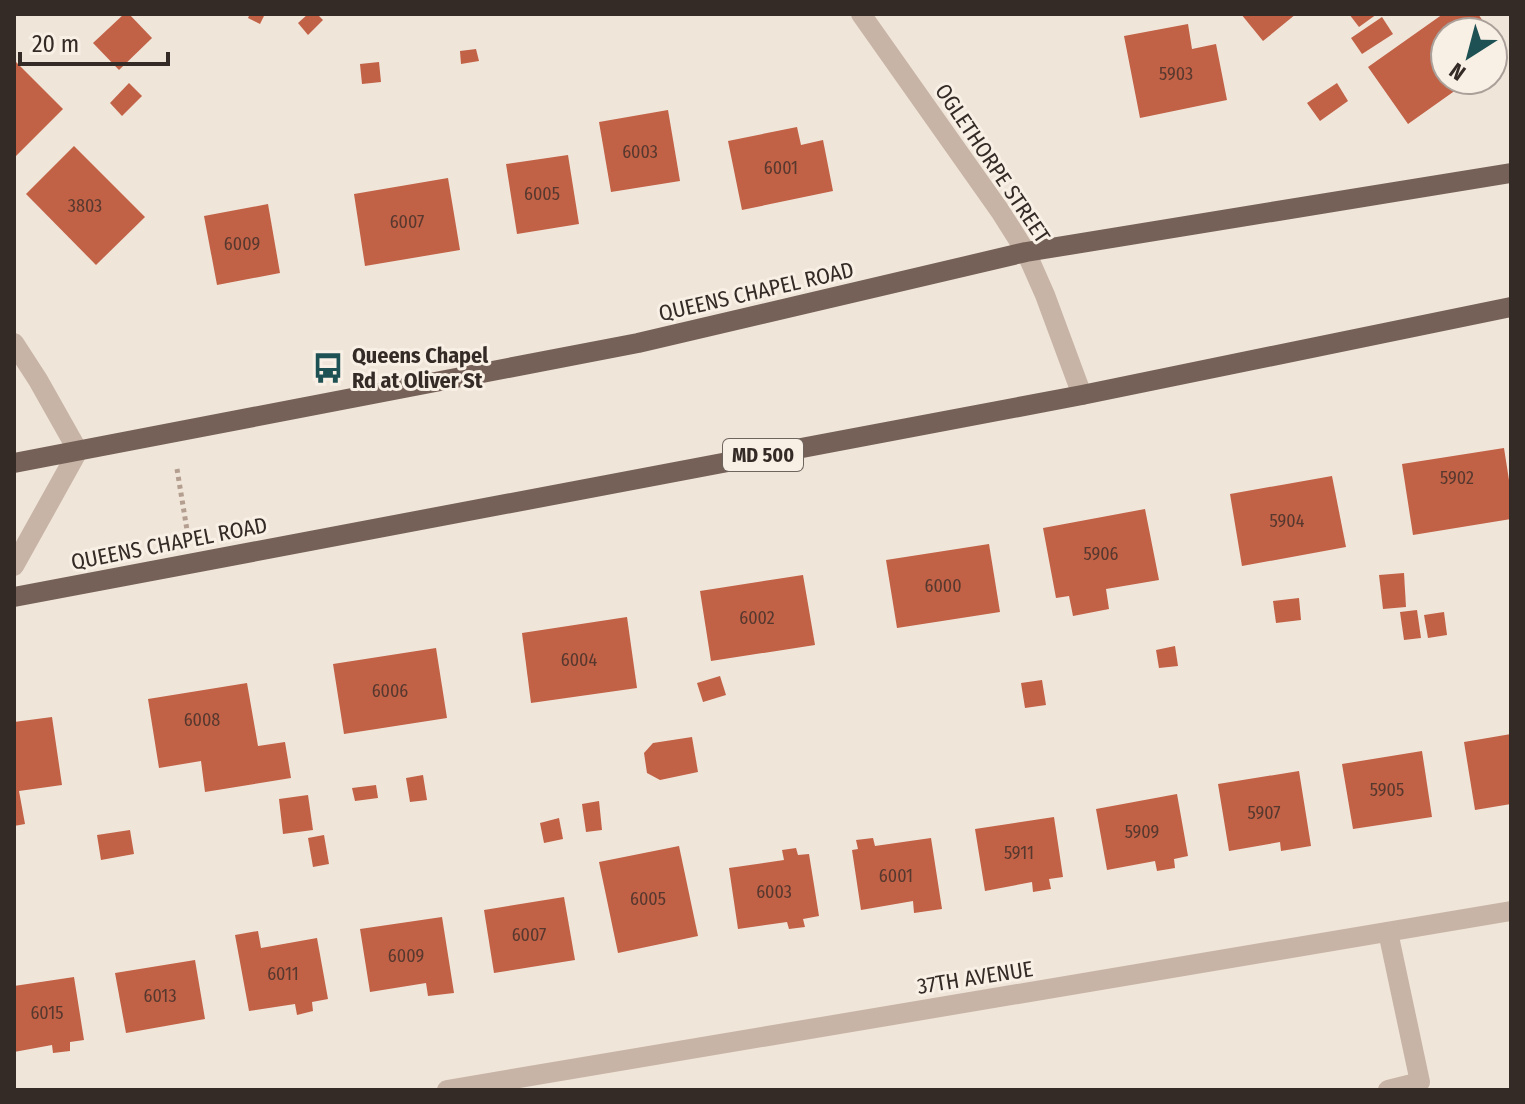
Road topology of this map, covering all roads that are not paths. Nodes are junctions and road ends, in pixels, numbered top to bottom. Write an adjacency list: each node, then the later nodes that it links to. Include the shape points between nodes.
1 (861, 14): 3 (street, OGLETHORPE STREET)
2 (1511, 173): 3 (main road, QUEENS CHAPEL ROAD)
3 (1026, 252): 6 (street, OGLETHORPE STREET); 7 (main road, QUEENS CHAPEL ROAD, via 638,343)
4 (1511, 307): 6 (main road, QUEENS CHAPEL ROAD / MD 500)
5 (14, 343): 7 (street)
6 (1082, 395): 10 (main road, QUEENS CHAPEL ROAD / MD 500)
7 (78, 451): 8 (main road, QUEENS CHAPEL ROAD); 9 (street)
8 (14, 463)
9 (14, 566)
10 (14, 597)
11 (1511, 911): 12 (street, 37TH AVENUE)
12 (1388, 932): 13 (street, 37TH AVENUE); 14 (street, via 1420,1082)
13 (447, 1090)
14 (1388, 1090)

